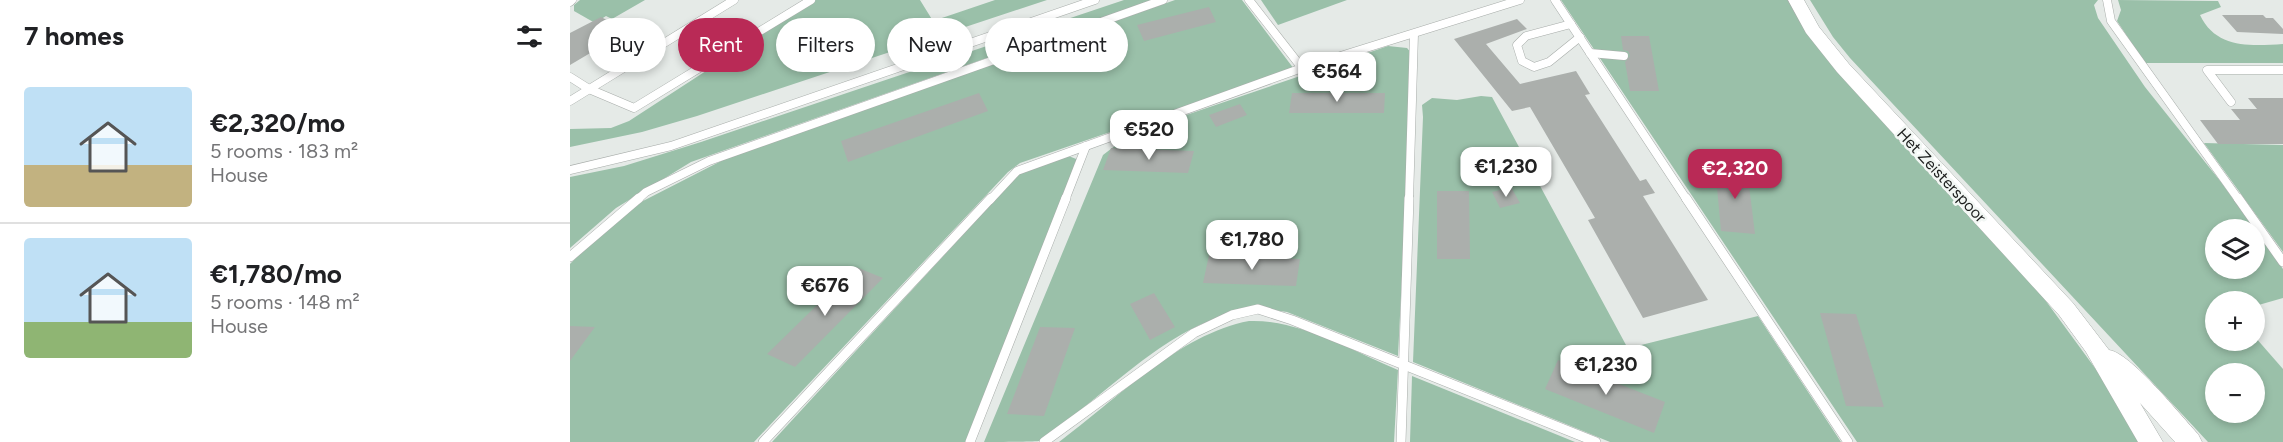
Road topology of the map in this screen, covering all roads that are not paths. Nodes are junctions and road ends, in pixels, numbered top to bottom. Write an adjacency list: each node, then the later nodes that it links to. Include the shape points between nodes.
1 (734, 0): 18 (lane)
2 (811, 0): 18 (lane, via 634,108)
3 (1095, 0): 22 (lane, via 671,146)
4 (1163, 0): 23 (lane, via 710,161 646,192)
5 (1249, 0): 15 (lane)
6 (1520, 0): 11 (lane)
7 (1555, 0): 10 (lane)
8 (1796, 0): 25 (street, Het Zeisterspoor, via 1812,29 1843,68 2029,268)
9 (2107, 0): 24 (lane, via 2111,21)
10 (1571, 24): 12 (lane); 12 (lane, via 1526,36 1517,45 1522,61 1534,67 1549,62)
11 (1414, 34): 15 (lane); 26 (lane)
12 (1580, 37): 13 (lane)
13 (1590, 52): 14 (lane); 32 (lane)
14 (1624, 56)
15 (1302, 68): 21 (lane)
16 (2283, 70): 20 (lane, via 2207,70)
17 (570, 77): 18 (lane)
18 (589, 89): 19 (lane)
19 (570, 101)
20 (2231, 102)
21 (1086, 146): 27 (lane, via 1017,171); 28 (lane)
22 (570, 170)
23 (570, 257)
24 (2283, 262)
25 (2094, 345): 33 (street, Het Zeisterspoor); 34 (street, Het Zeisterspoor, via 2135,381)
26 (1405, 365): 29 (lane, via 1258,309 1233,315 1194,333); 30 (lane); 31 (lane)
27 (763, 442)
28 (970, 442)
29 (1044, 442)
30 (1401, 442)
31 (1596, 442)
32 (1848, 442)
33 (2151, 442)
34 (2190, 442)

